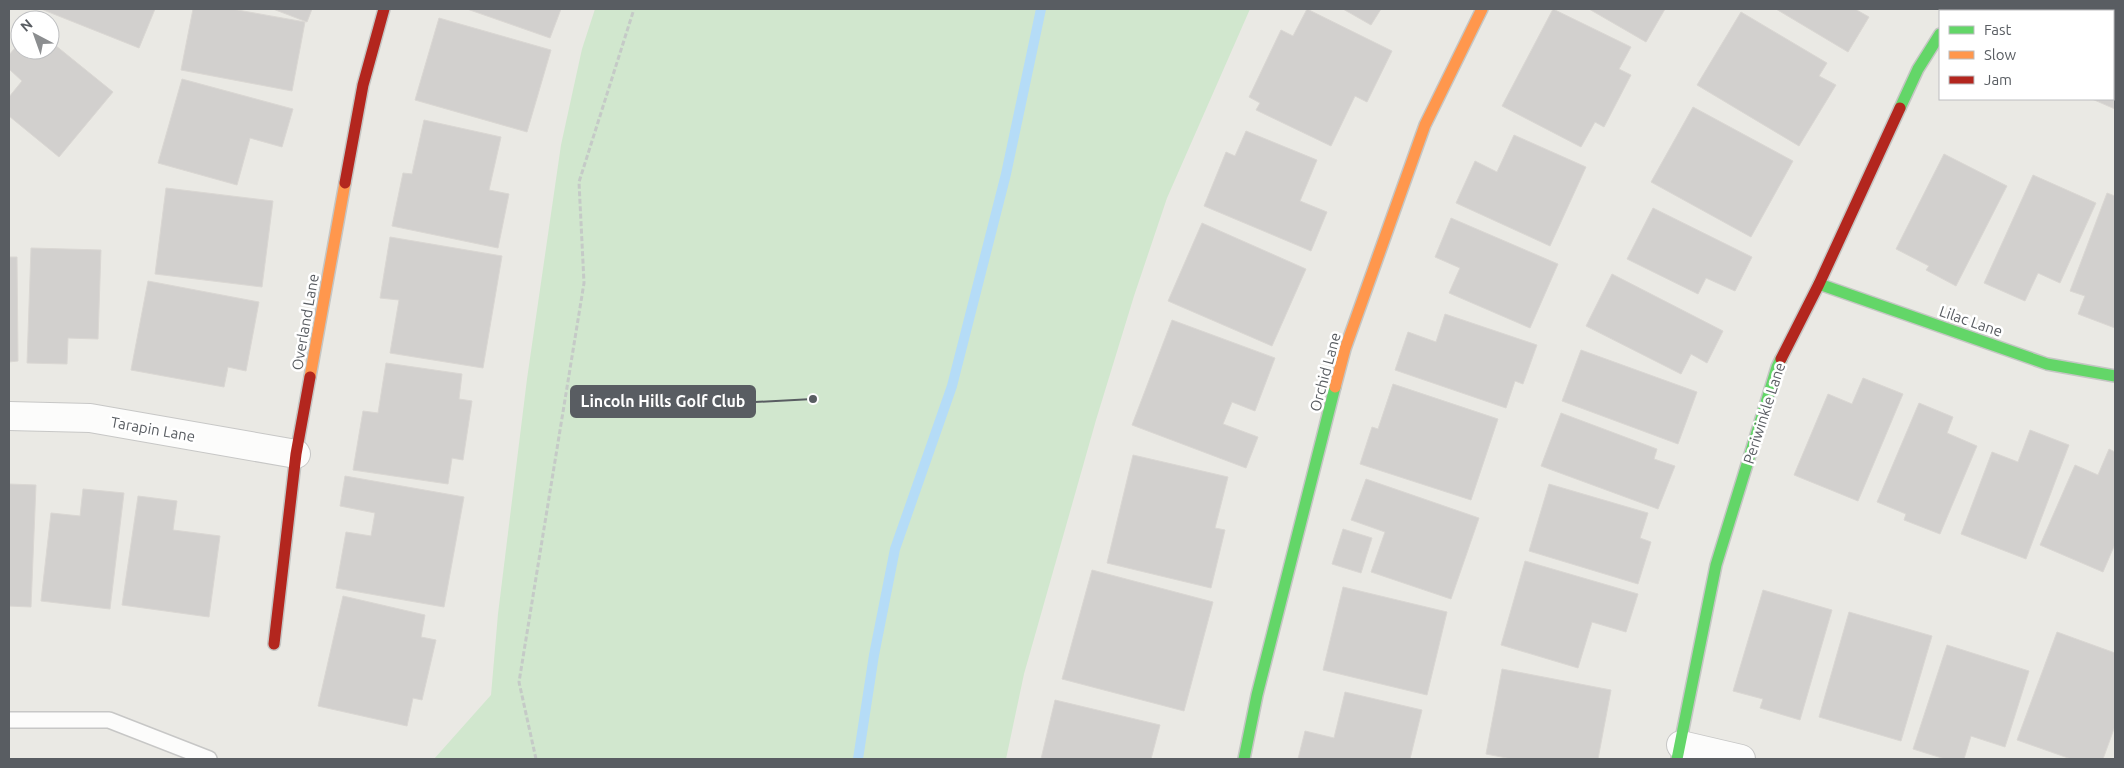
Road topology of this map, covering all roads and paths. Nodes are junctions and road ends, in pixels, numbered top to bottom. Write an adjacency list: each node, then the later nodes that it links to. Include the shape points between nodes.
1 (384, 9): 8 (street, Overland Lane, via 363,85)
2 (634, 9): 13 (path, via 579,182 584,283 519,682)
3 (1482, 9): 14 (street, Orchid Lane, via 1425,125 1345,349 1257,695)
4 (1939, 36): 5 (street, Periwinkle Lane, via 1918,69)
5 (1819, 284): 6 (street, Lilac Lane, via 2047,364); 11 (street, Periwinkle Lane, via 1777,367 1716,565)
6 (2115, 376)
7 (9, 416): 8 (street, Tarapin Lane, via 90,418)
8 (296, 454): 9 (street, Overland Lane)
9 (274, 644)
10 (9, 720): 12 (lane, via 109,720)
11 (1679, 752): 15 (street)
12 (208, 759)
13 (536, 759)
14 (1244, 759)
15 (1741, 759)

